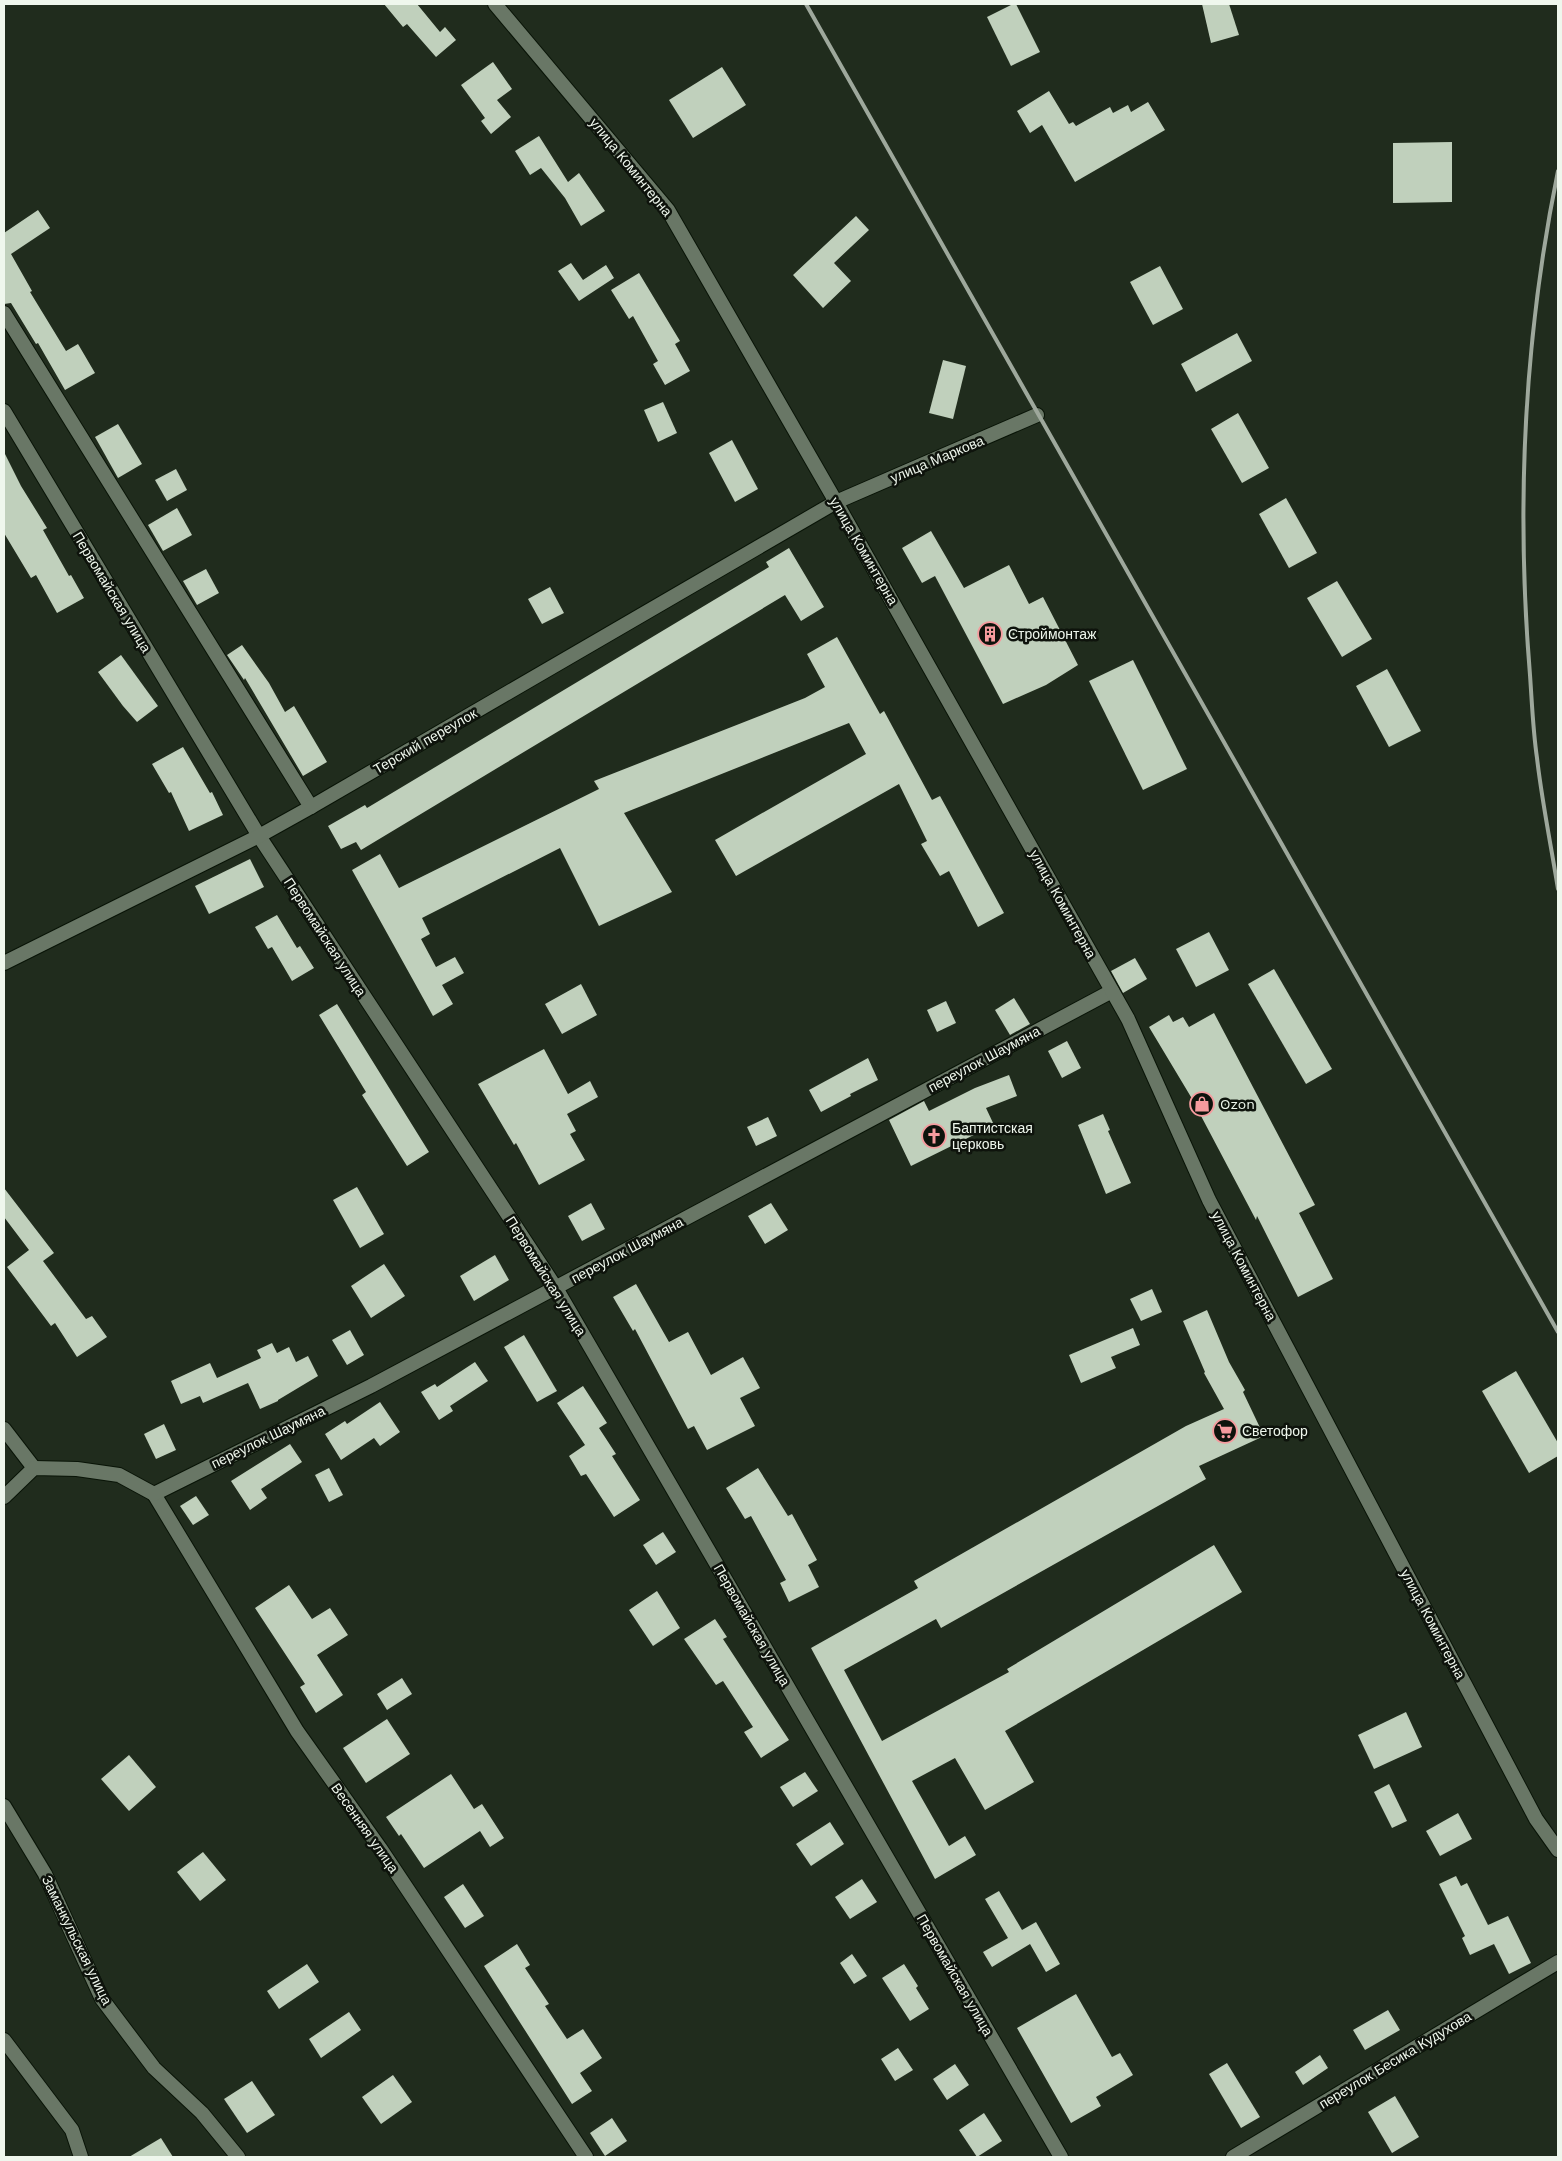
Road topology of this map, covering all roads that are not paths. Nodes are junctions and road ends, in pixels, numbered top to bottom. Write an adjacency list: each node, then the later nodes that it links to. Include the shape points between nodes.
1 (495, 4): 5 (street, улица Коминтерна, via 668,210)
2 (4, 313): 6 (street)
3 (4, 411): 7 (street, Первомайская улица)
4 (1037, 415): 5 (street, улица Маркова)
5 (836, 502): 6 (street, Терский переулок); 9 (street, улица Коминтерна)
6 (311, 807): 7 (street, Терский переулок)
7 (258, 836): 8 (street, Терский переулок); 10 (street, Первомайская улица)
8 (4, 963)
9 (1112, 991): 10 (street, переулок Шаумяна); 16 (street, улица Коминтерна, via 1209,1200 1536,1819)
10 (556, 1288): 13 (street, переулок Шаумяна, via 372,1386); 22 (street, Первомайская улица)
11 (4, 1429): 12 (street)
12 (34, 1468): 13 (street, via 77,1469 119,1476); 14 (street)
13 (154, 1494): 21 (street, Весенняя улица, via 297,1731 380,1848)
14 (4, 1497)
15 (4, 1806): 20 (street, Заманкульская улица, via 44,1874 102,1999 154,2068 202,2113)
16 (1558, 1850)
17 (1558, 1962): 23 (street, переулок Бесика Кудухова)
18 (4, 2040): 19 (street, via 72,2130)
19 (81, 2157)
20 (238, 2157)
21 (586, 2157)
22 (1061, 2157)
23 (1233, 2157)

